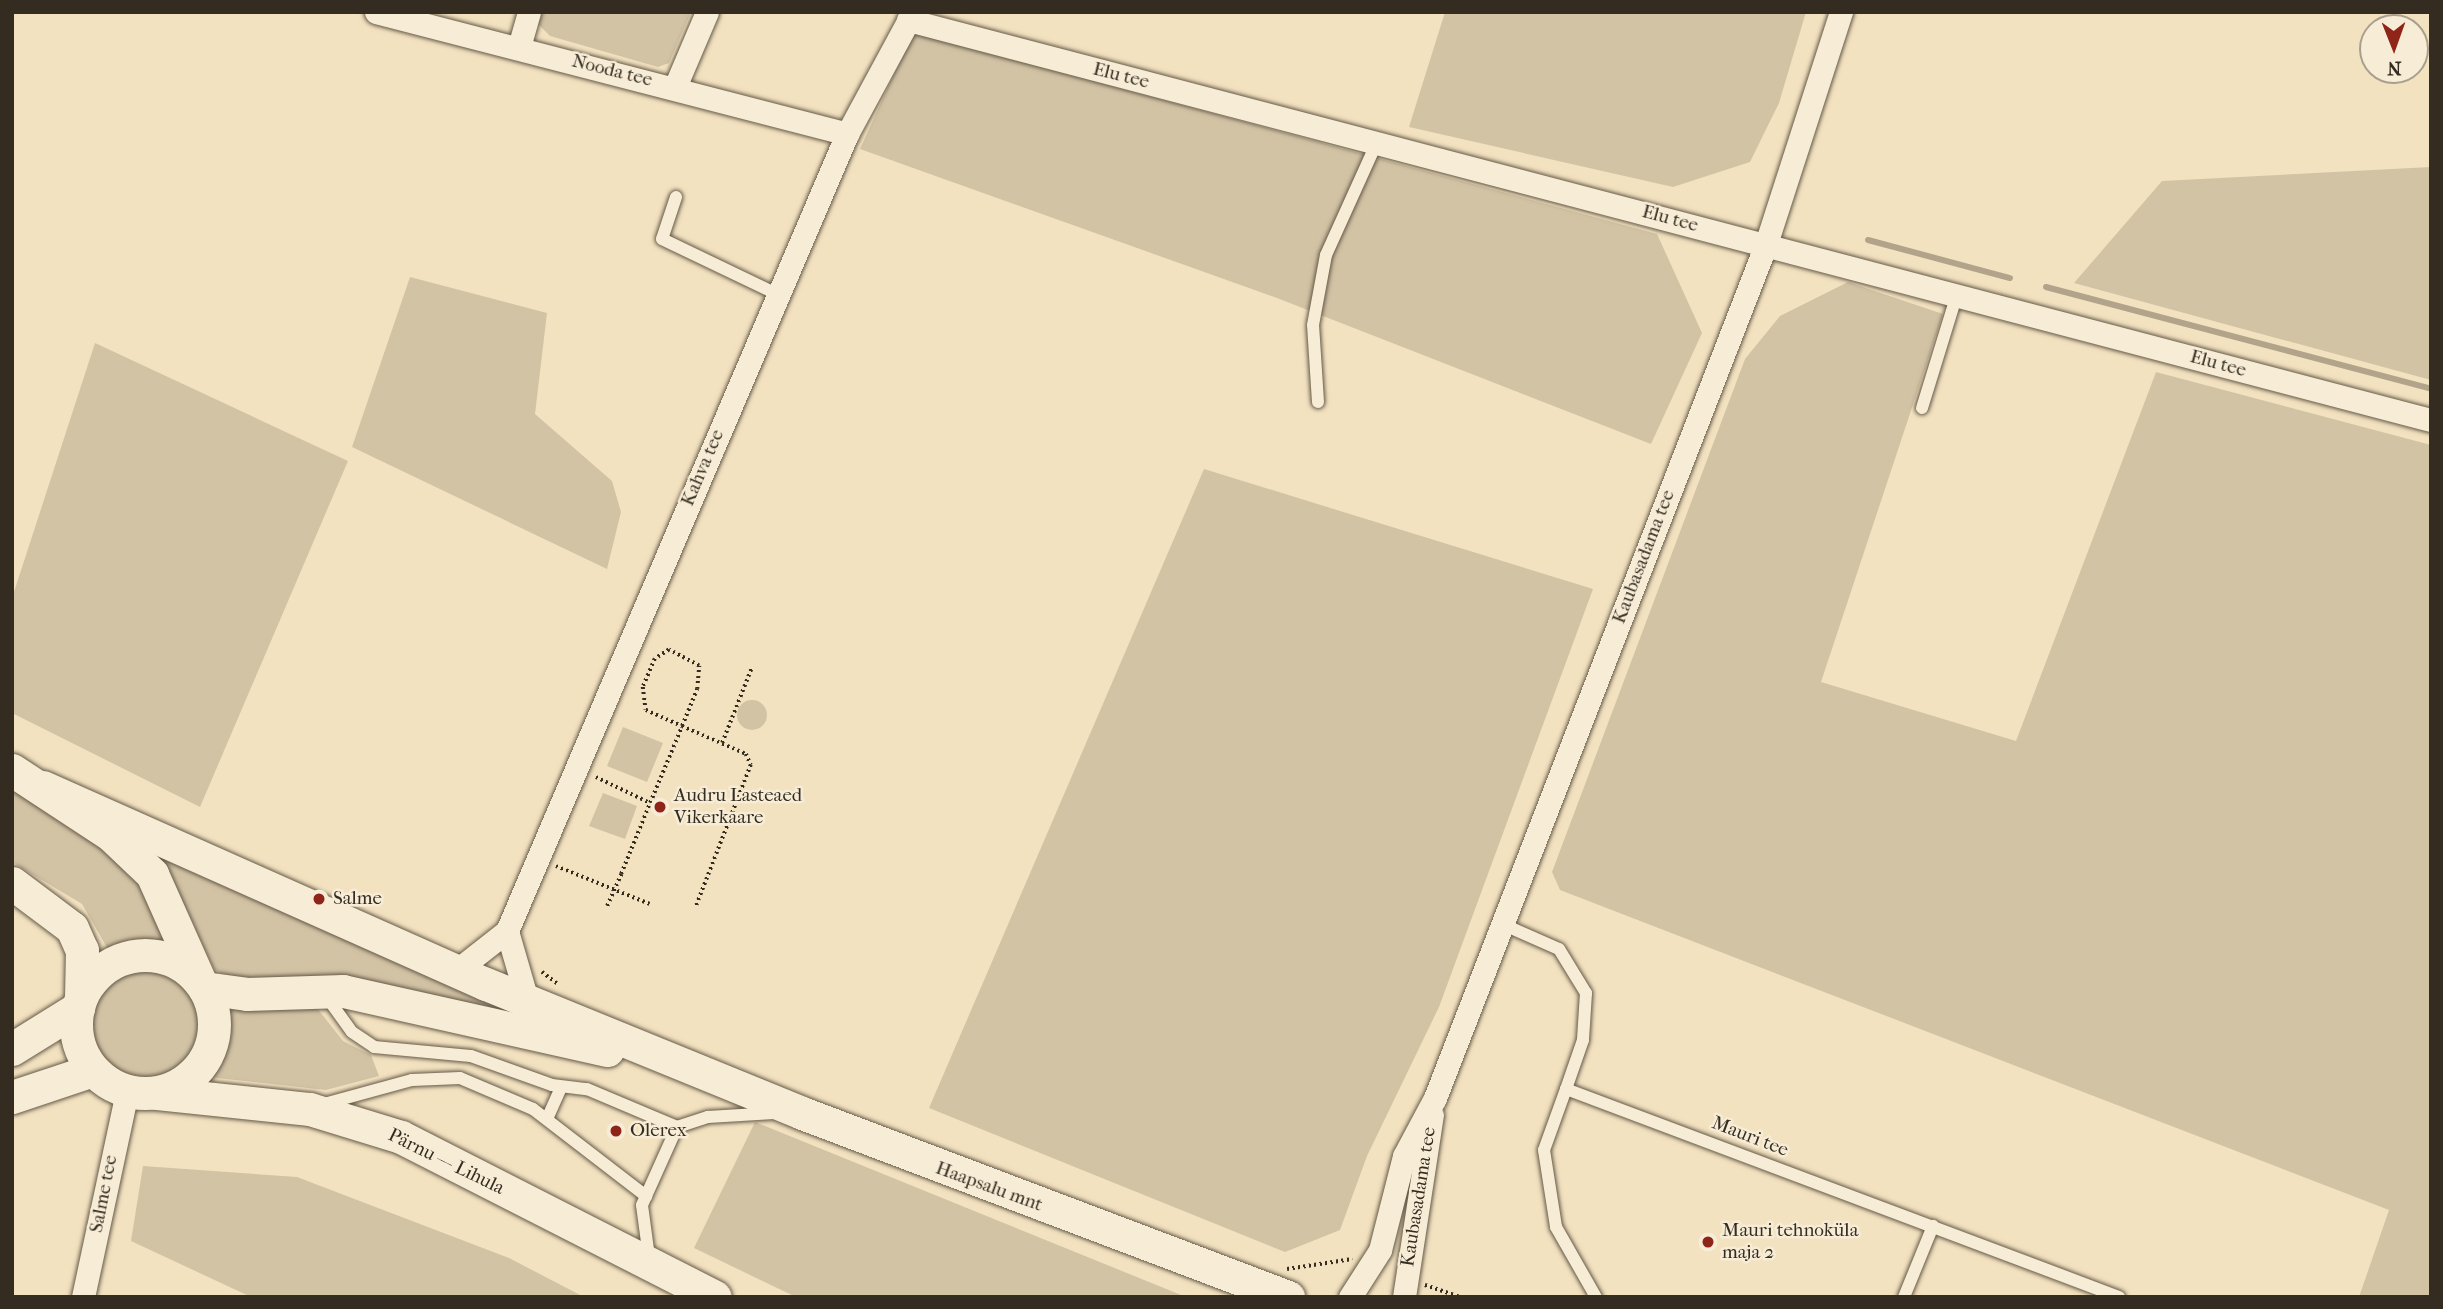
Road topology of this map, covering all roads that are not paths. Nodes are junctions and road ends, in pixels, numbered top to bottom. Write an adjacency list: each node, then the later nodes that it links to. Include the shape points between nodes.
1 (376, 12): 6 (street, Nooda tee)
2 (529, 12): 6 (street)
3 (707, 12): 7 (street)
4 (1841, 12): 11 (street, Kaubasadama tee)
5 (911, 16): 8 (street, Kahva tee); 9 (street, Elu tee)
6 (519, 47): 7 (street, Nooda tee)
7 (676, 87): 8 (street, Nooda tee)
8 (846, 134): 12 (street, Kahva tee)
9 (1377, 142): 11 (street, Elu tee); 14 (lane, via 1326,255 1313,325)
10 (676, 197): 12 (lane, via 662,239)
11 (1766, 244): 13 (street, Elu tee); 20 (street, Kaubasadama tee)
12 (777, 294): 21 (street, Kahva tee)
13 (1958, 294): 15 (lane); 16 (street, Elu tee)
14 (1318, 402)
15 (1922, 408)
16 (2431, 420)
17 (12, 770): 18 (main road)
18 (43, 787): 22 (main road); 23 (main road, via 111,835 152,874)
19 (12, 883): 26 (main road, via 72,928 82,950)
20 (1502, 924): 31 (lane, via 1559,949 1586,993 1583,1040); 34 (street, Kaubasadama tee)
21 (506, 931): 22 (street, Kahva tee); 25 (street)
22 (456, 971): 25 (main road)
23 (202, 985): 24 (main road, via 247,995); 26 (main road, via 174,961 135,956 103,969); 32 (main road, via 214,1017 207,1056 190,1077)
24 (321, 989): 28 (main road); 30 (lane, via 352,1032 374,1047 471,1056)
25 (527, 1000): 28 (main road)
26 (79, 1002): 27 (main road); 29 (main road, via 77,1038)
27 (12, 1049)
28 (694, 1069): 36 (main road, Haapsalu mnt)
29 (93, 1070): 32 (main road); 33 (main road)
30 (561, 1087): 37 (lane); 38 (lane, via 587,1089)
31 (1566, 1089): 40 (lane, Mauri tee); 47 (lane, via 1544,1150 1556,1227)
32 (142, 1092): 35 (main road, Pärnu — Lihula); 44 (street, Salme tee)
33 (12, 1097)
34 (1435, 1098): 43 (street, Kaubasadama tee); 46 (street, Kaubasadama tee, via 1404,1156 1374,1265)
35 (310, 1109): 37 (lane, via 412,1080 460,1078); 41 (main road, Pärnu — Lihula, via 401,1137)
36 (802, 1113): 38 (lane, via 743,1112); 42 (main road, Haapsalu mnt)
37 (547, 1119): 39 (lane)
38 (677, 1128): 39 (lane)
39 (646, 1196): 41 (lane, via 642,1230)
40 (1933, 1226): 48 (lane); 49 (lane, Mauri tee)
41 (651, 1264): 45 (main road, Pärnu — Lihula)
42 (1285, 1283)
43 (1405, 1287)
44 (83, 1297)
45 (715, 1297)
46 (1350, 1297)
47 (1596, 1297)
48 (1904, 1297)
49 (2119, 1297)

